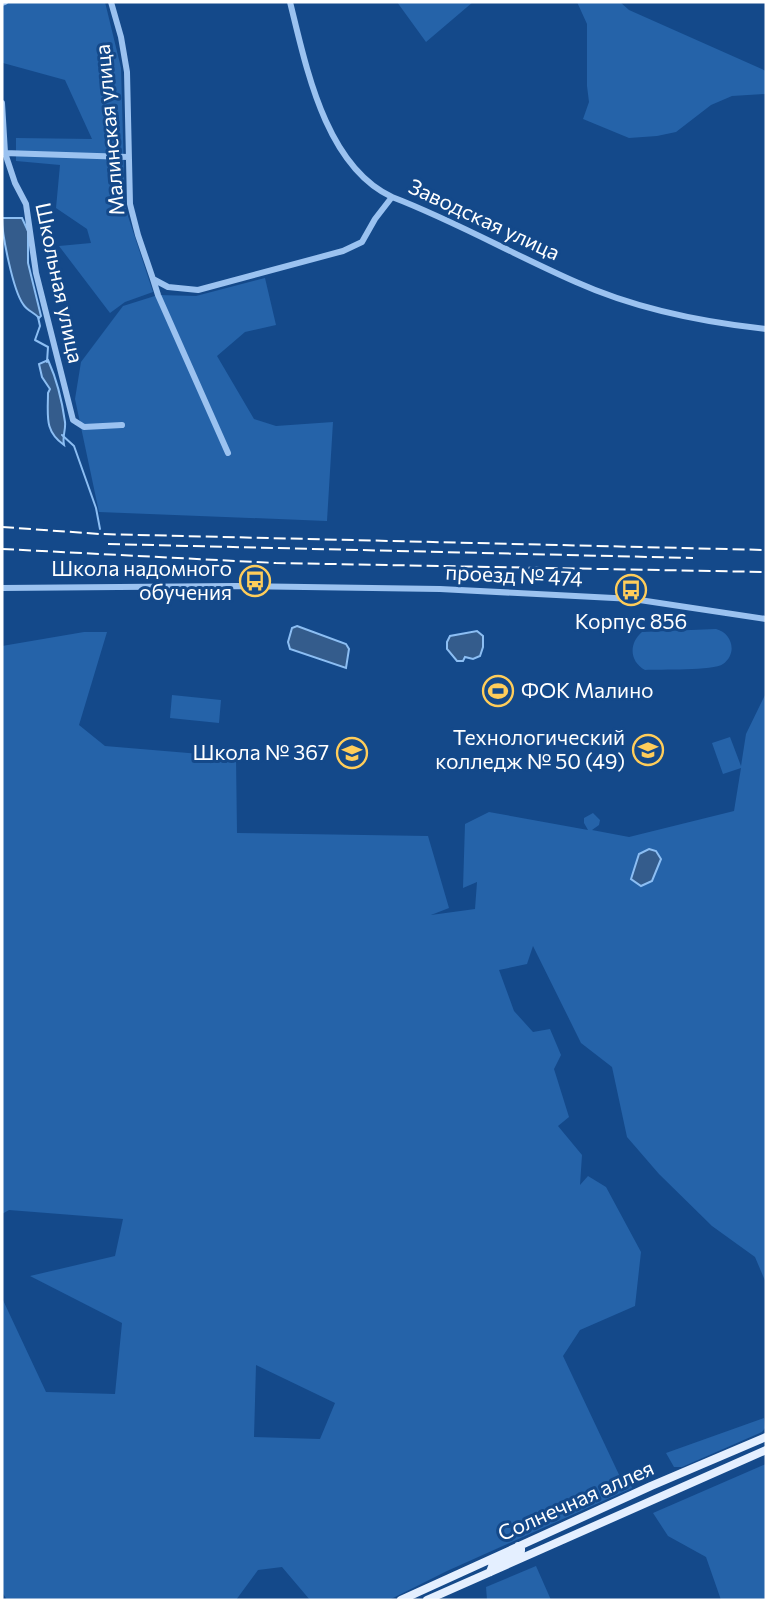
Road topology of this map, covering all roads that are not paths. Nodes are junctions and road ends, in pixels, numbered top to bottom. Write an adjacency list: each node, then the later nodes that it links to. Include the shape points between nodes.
1 (111, 2): 5 (street, Малинская улица, via 127,72)
2 (290, 2): 6 (street, via 327,127 352,163)
3 (2, 103): 4 (street, Школьная улица)
4 (4, 153): 5 (street); 9 (street, Школьная улица, via 26,204 36,273 73,420 84,427)
5 (128, 157): 7 (street, Малинская улица, via 130,204)
6 (392, 197): 7 (street, Заводская улица, via 362,242 343,251 198,290 168,287); 8 (street, Заводская улица, via 610,296 710,323)
7 (153, 279): 10 (street, Малинская улица)
8 (766, 329)
9 (122, 425)
10 (228, 453)
11 (2, 588): 12 (street, проезд № 474, via 440,590 633,599)
12 (766, 619)
13 (766, 1437): 15 (main road, Солнечная аллея)
14 (766, 1450): 16 (main road, Солнечная аллея)
15 (518, 1546): 16 (main road, via 521,1551 493,1564); 17 (main road, Солнечная аллея)
16 (490, 1572): 18 (main road, Солнечная аллея)
17 (401, 1600)
18 (427, 1600)

